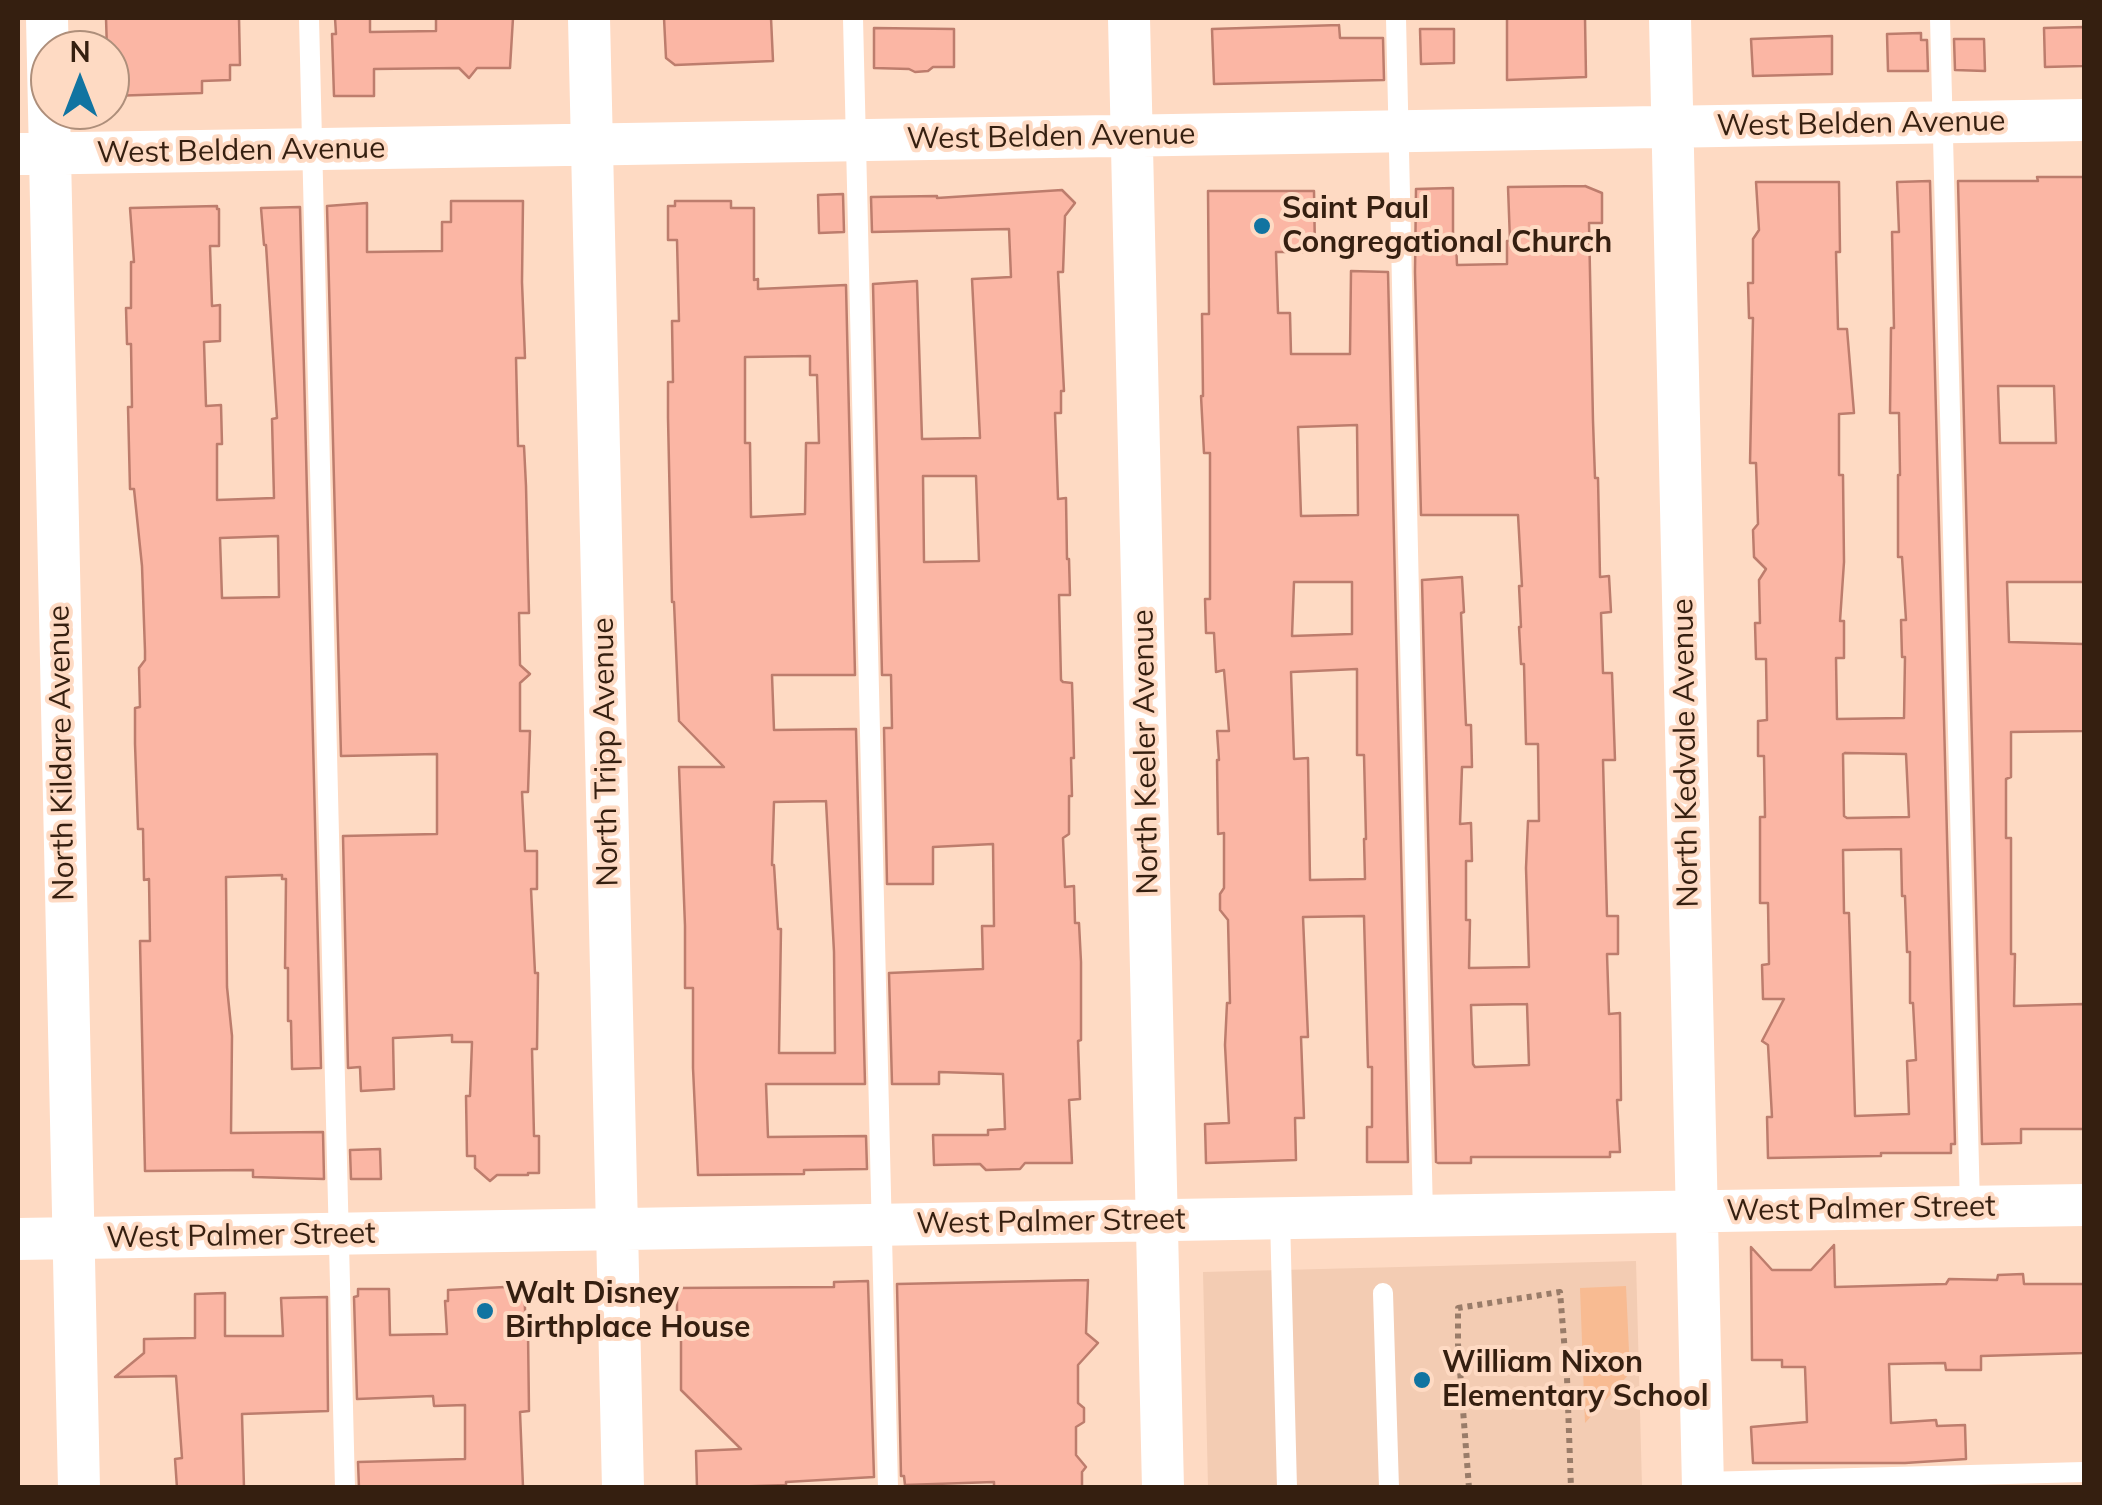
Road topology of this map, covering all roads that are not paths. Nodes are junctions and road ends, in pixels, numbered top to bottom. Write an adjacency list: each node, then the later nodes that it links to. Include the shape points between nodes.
1 (46, 18): 17 (street, North Kildare Avenue)
2 (309, 18): 16 (lane)
3 (590, 18): 15 (street, North Tripp Avenue)
4 (853, 18): 14 (lane)
5 (1129, 18): 13 (street, North Keeler Avenue)
6 (1396, 18): 12 (lane)
7 (1670, 18): 11 (street, North Kedvale Avenue)
8 (1940, 18): 10 (lane)
9 (2084, 120): 10 (street, West Belden Avenue)
10 (1943, 123): 11 (street, West Belden Avenue); 19 (lane)
11 (1672, 128): 12 (street, West Belden Avenue); 20 (street, North Kedvale Avenue)
12 (1398, 132): 13 (street, West Belden Avenue); 21 (lane)
13 (1132, 136): 14 (street, West Belden Avenue); 23 (street, North Keeler Avenue)
14 (856, 140): 15 (street, West Belden Avenue); 24 (lane)
15 (592, 145): 16 (street, West Belden Avenue); 25 (street, North Tripp Avenue)
16 (312, 150): 17 (street, West Belden Avenue); 26 (lane)
17 (33, 154): 27 (street, North Kildare Avenue)
18 (2084, 1205): 19 (street, West Palmer Street)
19 (1970, 1207): 20 (street, West Palmer Street)
20 (1696, 1211): 21 (street, West Palmer Street); 32 (street, North Kedvale Avenue)
21 (1423, 1216): 22 (street, West Palmer Street)
22 (1280, 1218): 23 (street, West Palmer Street); 38 (lane)
23 (1157, 1220): 24 (street, West Palmer Street); 37 (street, North Keeler Avenue)
24 (881, 1225): 25 (street, West Palmer Street); 36 (lane)
25 (617, 1229): 26 (street, West Palmer Street); 35 (street, North Tripp Avenue)
26 (339, 1234): 27 (street, West Palmer Street); 34 (lane)
27 (73, 1238): 28 (street, West Palmer Street); 33 (street, North Kildare Avenue)
28 (18, 1239)
29 (1384, 1293): 39 (lane)
30 (2084, 1472): 31 (lane)
31 (1968, 1481): 32 (lane)
32 (1703, 1484)
33 (78, 1488)
34 (345, 1488)
35 (623, 1488)
36 (888, 1488)
37 (1163, 1488)
38 (1288, 1488)
39 (1389, 1488)

